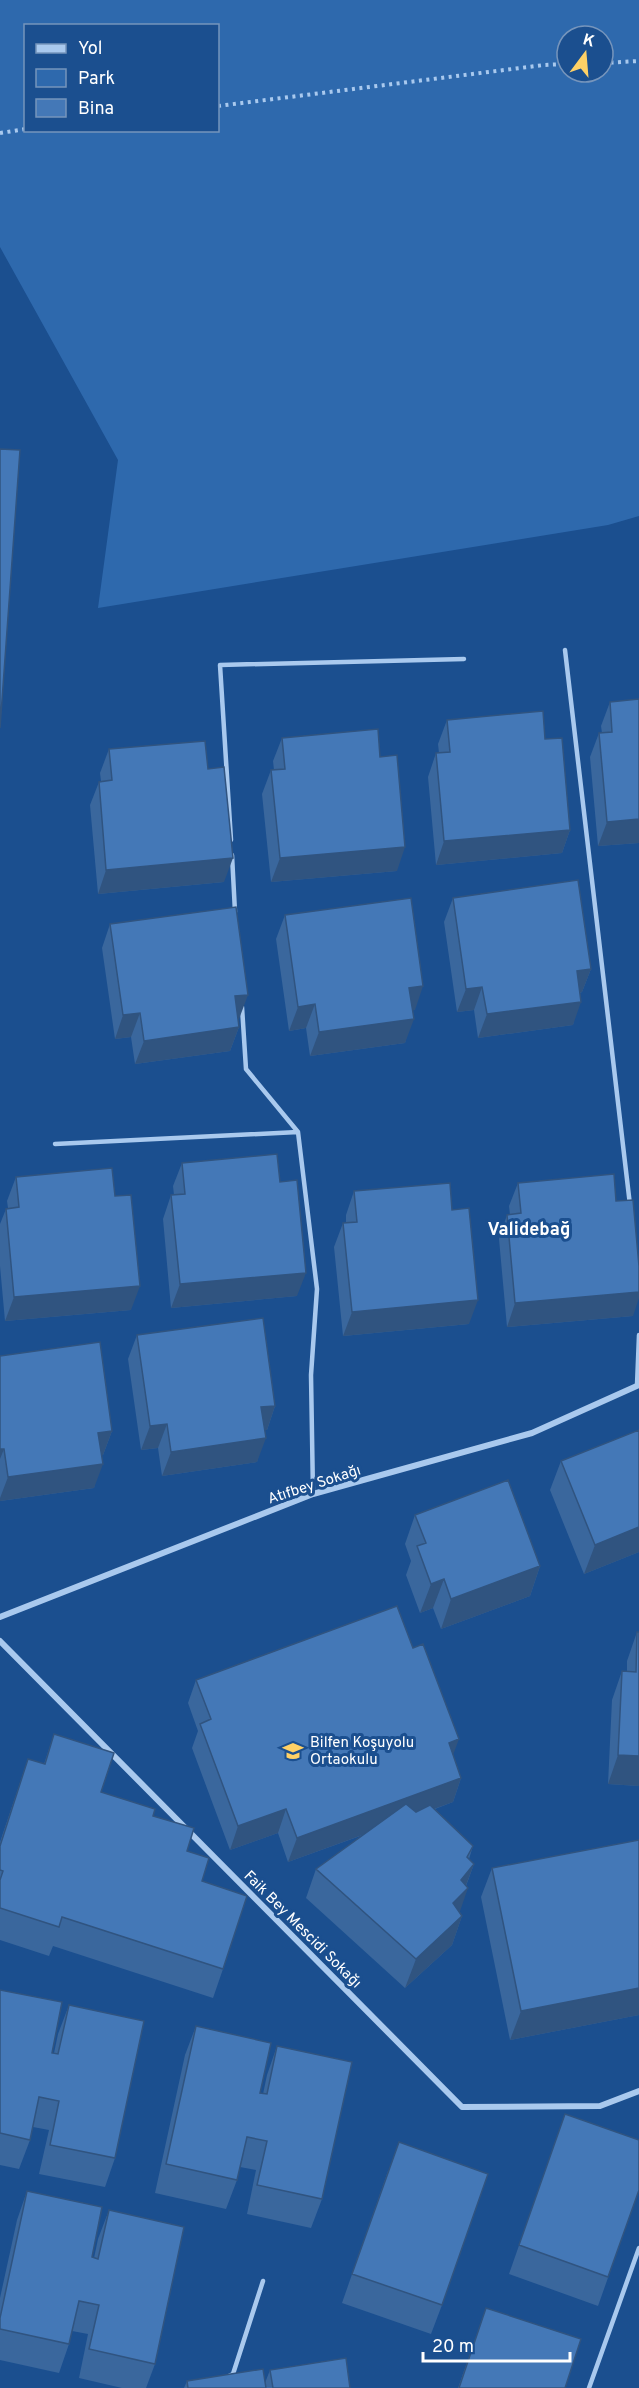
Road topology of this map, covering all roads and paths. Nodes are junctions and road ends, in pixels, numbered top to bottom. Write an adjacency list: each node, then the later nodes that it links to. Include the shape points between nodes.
1 (639, 61): 2 (path)
2 (615, 62)
3 (555, 65): 4 (path)
4 (219, 106)
5 (24, 129): 6 (path)
6 (0, 133)
7 (565, 650): 13 (lane)
8 (464, 659): 9 (lane, via 219,665)
9 (236, 914)
10 (241, 998): 11 (lane, via 246,1069)
11 (298, 1132): 12 (lane); 16 (lane, via 317,1288 311,1375)
12 (55, 1144)
13 (631, 1214)
14 (639, 1335): 15 (lane)
15 (638, 1385): 16 (street, Atıfbey Sokağı, via 532,1433)
16 (313, 1494): 17 (street, Atıfbey Sokağı)
17 (0, 1617)
18 (0, 1641): 19 (street, Faik Bey Mescidi Sokağı, via 462,2107 600,2106)
19 (639, 2091)
20 (639, 2248): 23 (lane)
21 (263, 2281): 22 (lane, via 233,2374)
22 (225, 2378)
23 (589, 2388)

